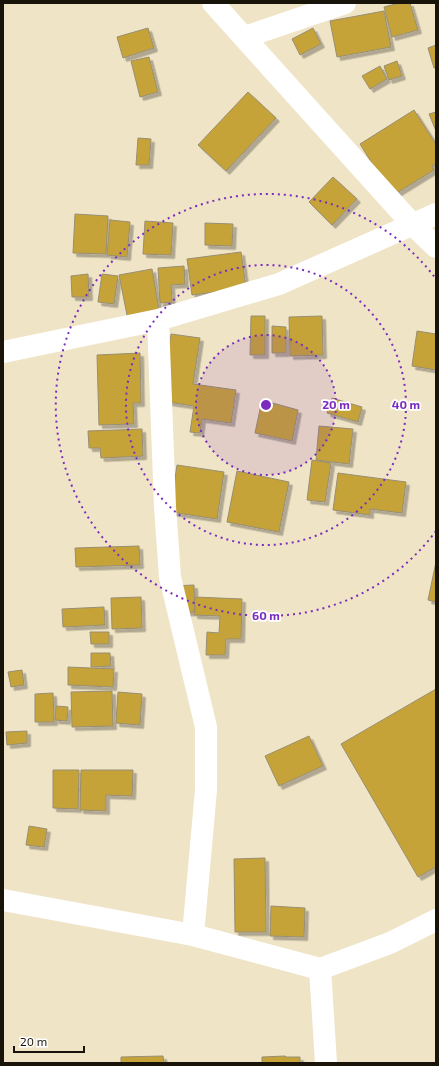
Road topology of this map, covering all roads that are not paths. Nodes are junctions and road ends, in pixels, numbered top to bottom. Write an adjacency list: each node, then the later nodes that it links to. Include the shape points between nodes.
1 (213, 3): 3 (street)
2 (346, 3): 3 (street)
3 (245, 37): 5 (street)
4 (436, 214): 5 (street)
5 (413, 225): 6 (street); 7 (street, via 280,284)
6 (436, 247)
7 (158, 320): 8 (street); 11 (street, via 170,577 206,727 206,790)
8 (3, 352)
9 (3, 900): 11 (street)
10 (436, 920): 12 (street, via 390,942)
11 (193, 935): 12 (street)
12 (320, 969): 13 (street)
13 (326, 1063)

